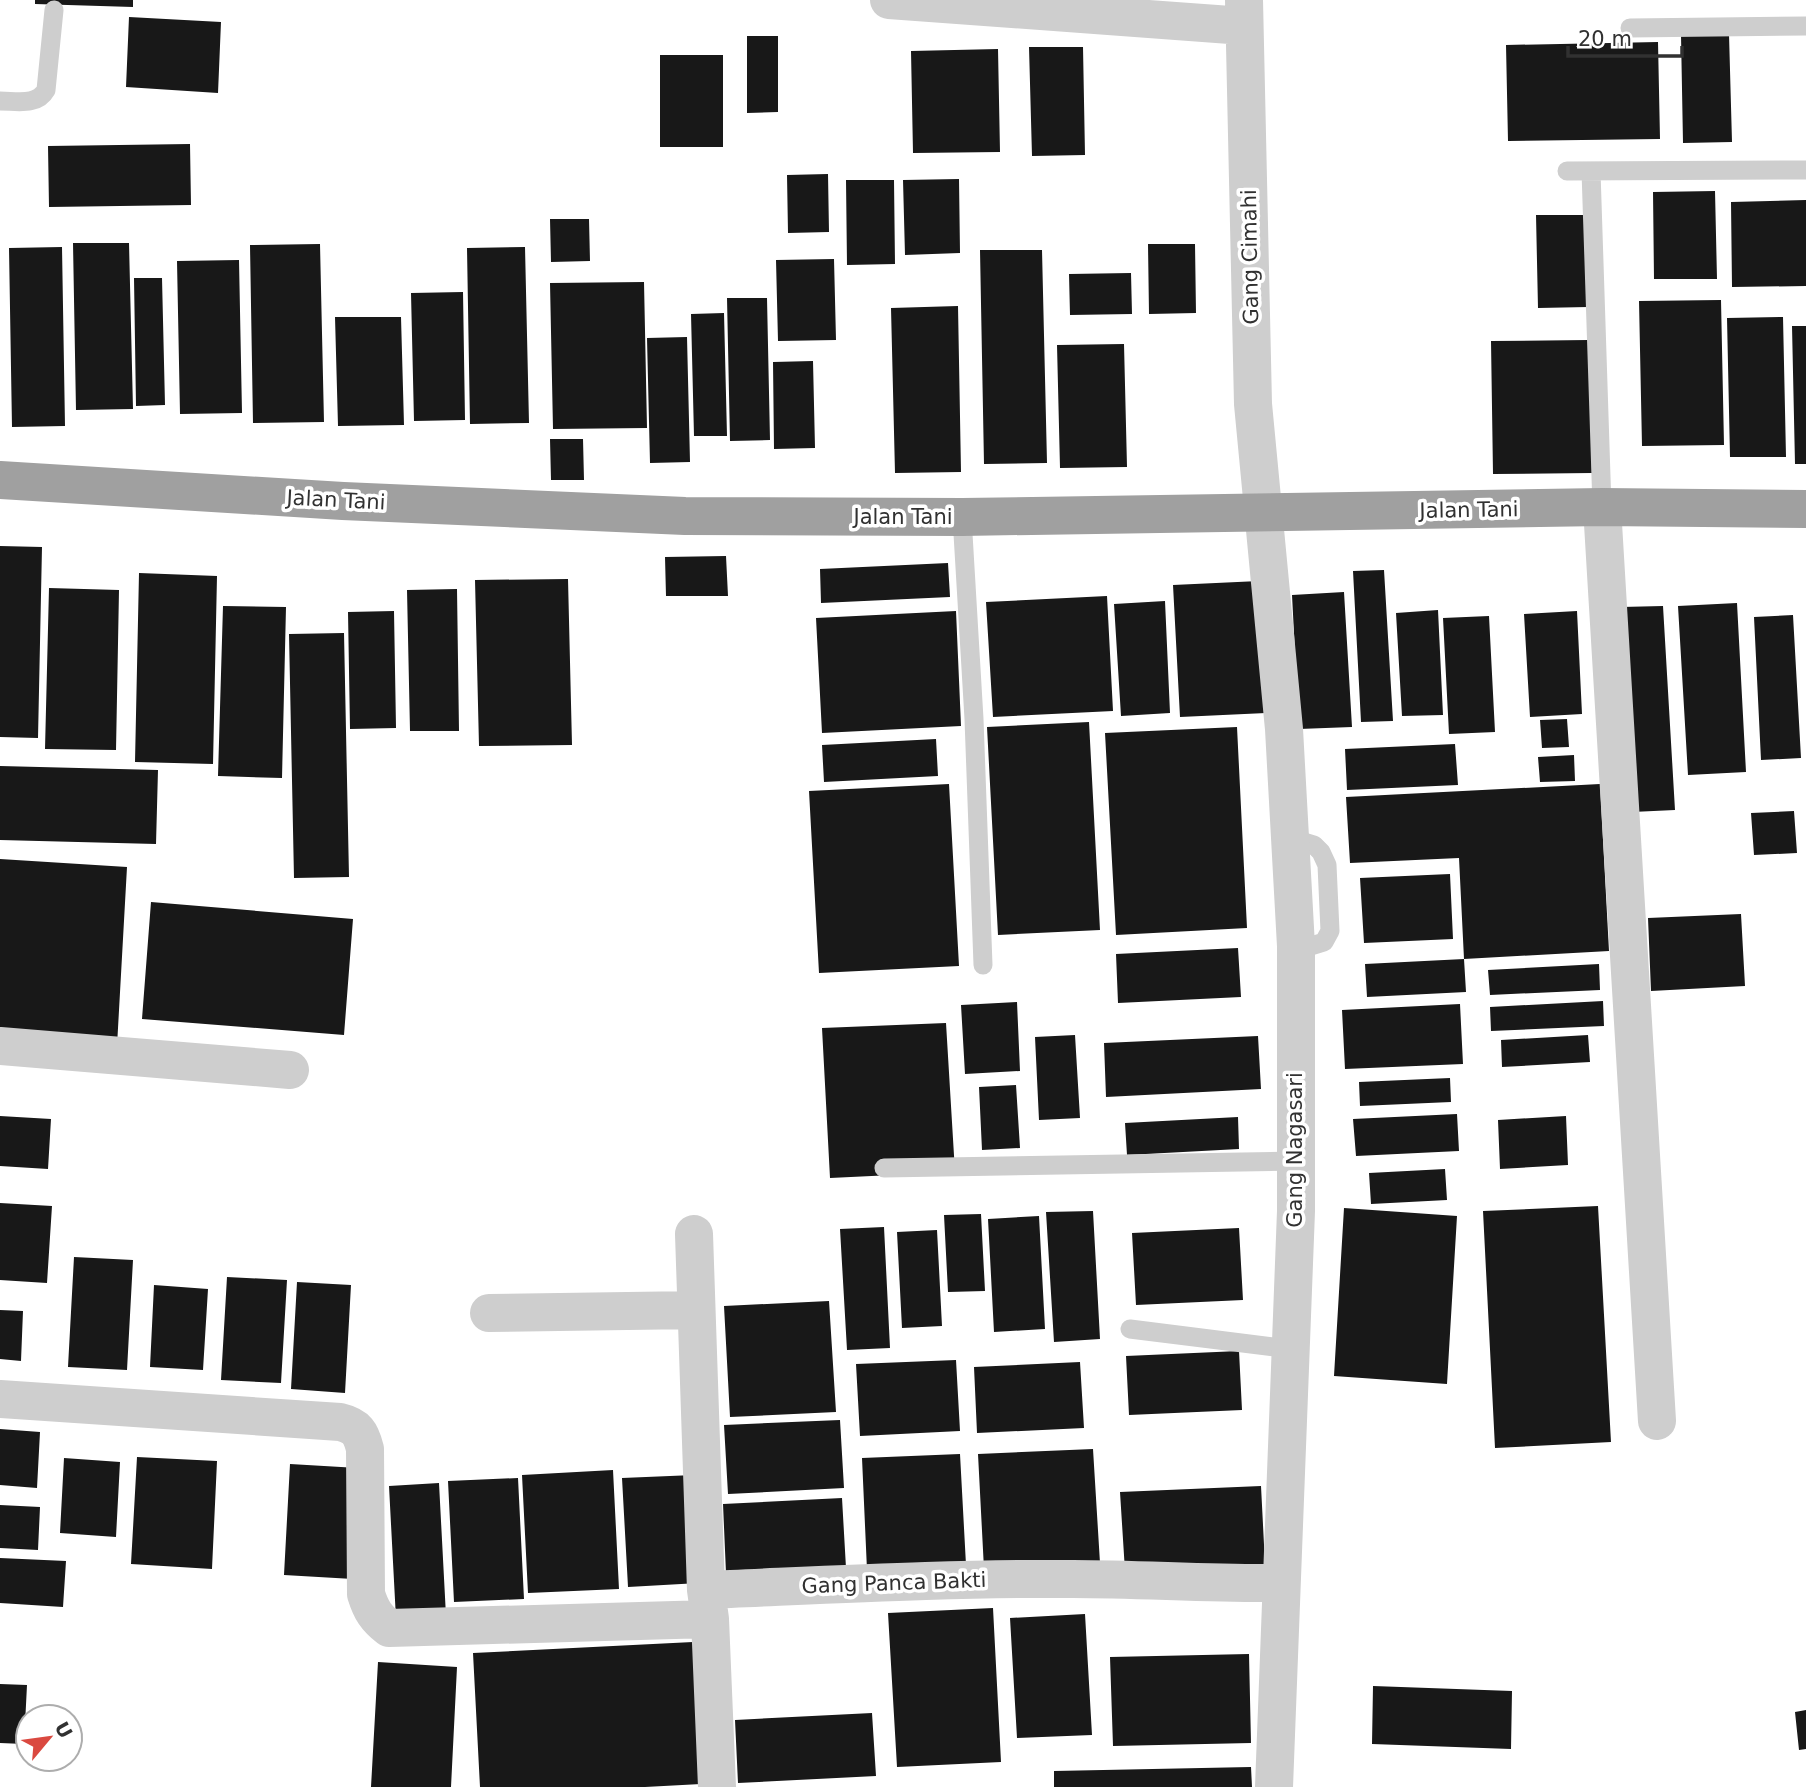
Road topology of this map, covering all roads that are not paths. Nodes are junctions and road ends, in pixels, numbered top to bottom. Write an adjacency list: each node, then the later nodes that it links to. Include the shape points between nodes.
1 (889, 0): 3 (street)
2 (54, 10): 6 (lane, via 46,90 33,102)
3 (1244, 13): 13 (street, Gang Cimahi, via 1253,404)
4 (1806, 26): 5 (lane)
5 (1630, 28)
6 (0, 101)
7 (1806, 170): 9 (lane)
8 (1567, 171): 9 (lane)
9 (1591, 171): 11 (lane)
10 (0, 480): 14 (highway, Jalan Tani, via 685,516)
11 (1602, 507): 12 (highway, Jalan Tani); 13 (highway, Jalan Tani); 26 (street)
12 (1806, 509)
13 (1262, 514): 14 (highway, Jalan Tani); 18 (street, Gang Nagasari, via 1291,838)
14 (962, 517): 15 (lane)
15 (983, 965)
16 (0, 1046): 17 (street)
17 (290, 1070)
18 (1296, 1161): 19 (lane); 24 (street, Gang Nagasari)
19 (884, 1168)
20 (694, 1234): 21 (street)
21 (696, 1310): 22 (street); 28 (street)
22 (489, 1313)
23 (1130, 1329): 24 (lane)
24 (1290, 1349): 27 (street, Gang Nagasari)
25 (0, 1399): 28 (street, Gang Panca Bakti, via 353,1425 365,1449 366,1594 371,1611 389,1628)
26 (1657, 1421)
27 (1280, 1583): 28 (street, Gang Panca Bakti, via 868,1582); 30 (street, Gang Nagasari)
28 (708, 1605): 29 (street)
29 (717, 1787)
30 (1274, 1787)

